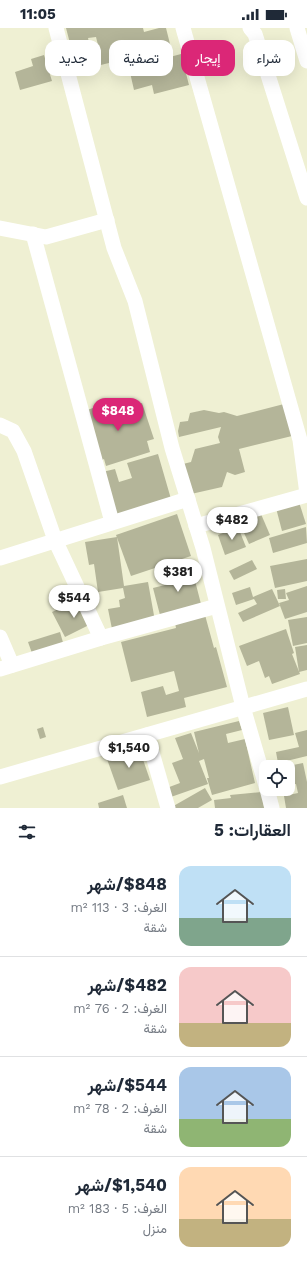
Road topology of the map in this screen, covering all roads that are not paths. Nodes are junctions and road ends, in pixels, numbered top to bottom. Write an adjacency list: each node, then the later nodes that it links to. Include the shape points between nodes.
1 (56, 28): 8 (street)
2 (183, 28): 12 (street, via 300,440)
3 (250, 28): 6 (street)
4 (297, 28): 5 (street)
5 (307, 61)
6 (304, 178): 7 (street)
7 (307, 198)
8 (107, 220): 10 (street, via 46,237); 14 (street, via 114,248 134,301 172,448)
9 (0, 228): 10 (street)
10 (33, 234): 15 (street)
11 (0, 425): 17 (street, via 13,431 24,451)
12 (305, 468): 13 (street)
13 (307, 495): 16 (street)
14 (188, 499): 15 (street); 16 (street)
15 (112, 522): 17 (street)
16 (196, 526): 19 (street)
17 (55, 540): 18 (street); 21 (street)
18 (0, 558)
19 (218, 606): 21 (street); 24 (street)
20 (0, 637): 22 (street)
21 (101, 638): 22 (street)
22 (6, 667)
23 (307, 689): 24 (street)
24 (243, 707): 25 (street); 26 (street)
25 (147, 735): 27 (street); 29 (street)
26 (259, 762)
27 (0, 778)
28 (269, 796): 30 (street)
29 (168, 808)
30 (272, 808)

